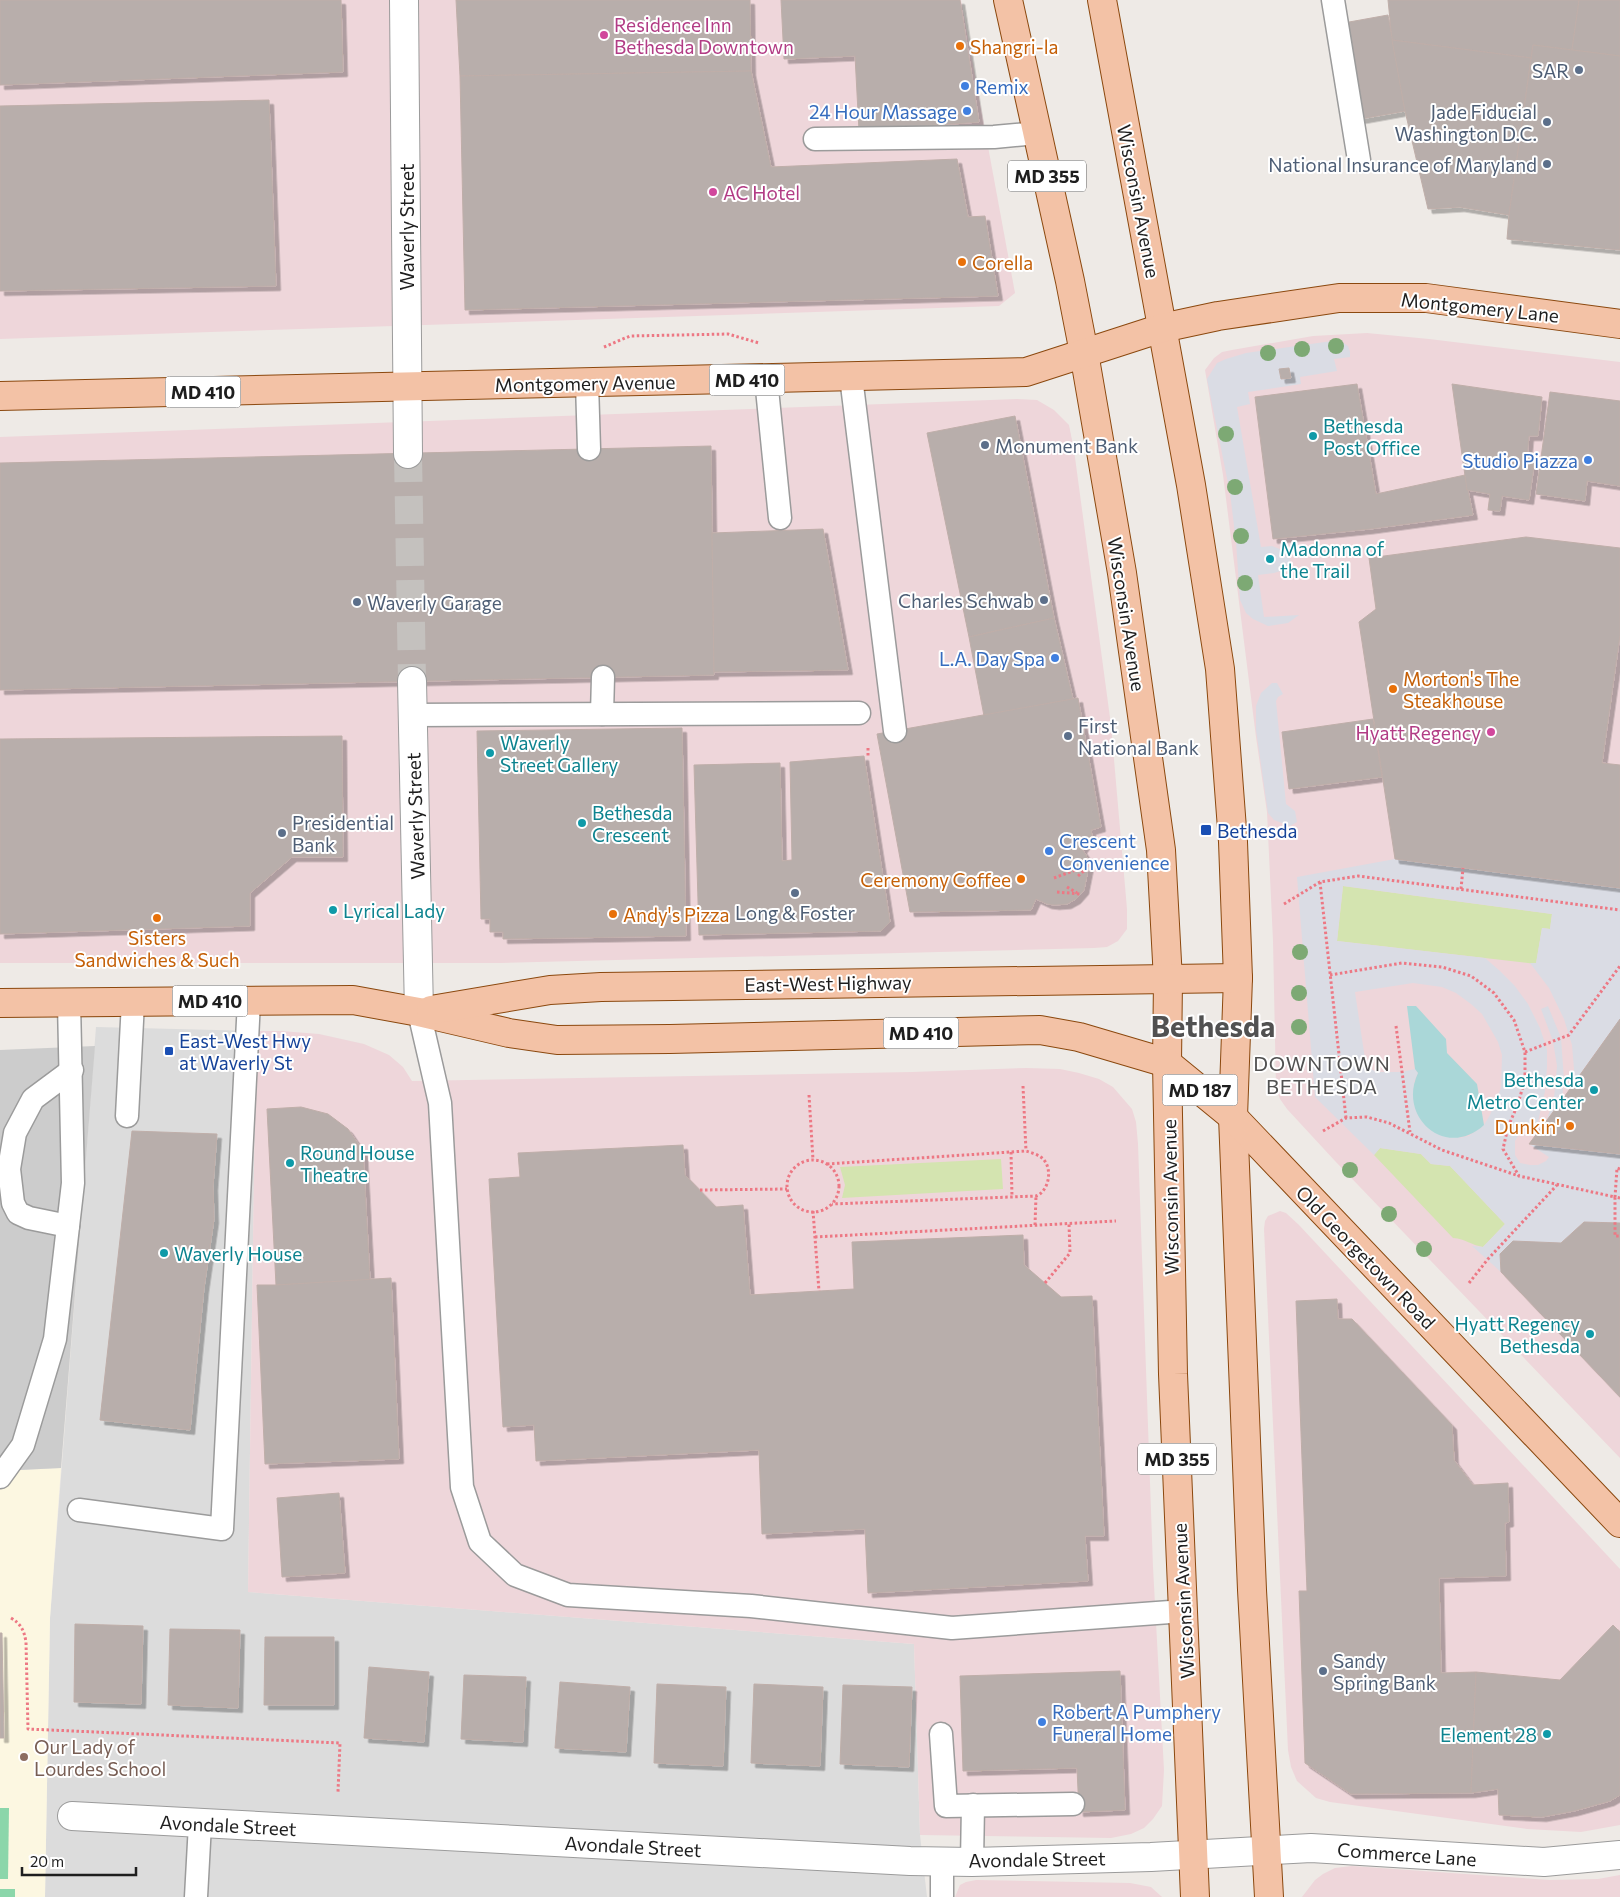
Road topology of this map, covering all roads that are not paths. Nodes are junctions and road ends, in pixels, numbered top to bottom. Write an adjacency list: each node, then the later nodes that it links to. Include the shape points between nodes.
1 (404, 0): 14 (street, Waverly Street)
2 (1008, 0): 5 (main road, Wisconsin Avenue / MD 355)
3 (1102, 0): 9 (main road, Wisconsin Avenue)
4 (1334, 0): 7 (lane)
5 (1037, 133): 6 (lane, via 994,137); 10 (main road, Wisconsin Avenue / MD 355)
6 (815, 140)
7 (1359, 160)
8 (1620, 324): 9 (main road, Montgomery Lane, via 1426,298 1339,298)
9 (1162, 328): 10 (main road, Montgomery Avenue / MD 410); 25 (main road, Wisconsin Avenue, via 1220,668 1233,842)
10 (1084, 353): 11 (main road, Montgomery Avenue / MD 410, via 1026,372); 26 (main road, Wisconsin Avenue / MD 355, via 1122,573 1161,850)
11 (851, 377): 12 (main road, Montgomery Avenue / MD 410); 24 (lane)
12 (766, 379): 13 (main road, Montgomery Avenue / MD 410); 18 (lane)
13 (586, 383): 14 (main road, Montgomery Avenue / MD 410); 16 (lane)
14 (406, 388): 15 (main road, Montgomery Avenue / MD 410); 17 (street, Waverly Street)
15 (0, 396)
16 (588, 449)
17 (408, 454)
18 (780, 518)
19 (603, 677): 21 (lane)
20 (412, 681): 23 (street, Waverly Street)
21 (602, 714): 22 (lane); 23 (lane)
22 (859, 714)
23 (412, 715): 31 (street, Waverly Street)
24 (895, 731)
25 (1238, 978): 26 (main road, East-West Highway); 35 (main road, Wisconsin Avenue)
26 (1168, 980): 31 (main road, East-West Highway, via 601,987 550,990); 32 (main road, Wisconsin Avenue / MD 355)
27 (249, 1001): 28 (main road, East-West Highway / MD 410); 31 (main road, East-West Highway / MD 410, via 353,1000); 38 (lane, via 222,1529)
28 (133, 1002): 30 (main road, East-West Highway / MD 410); 34 (lane)
29 (0, 1003): 30 (main road, East-West Highway / MD 410)
30 (69, 1003): 33 (lane)
31 (419, 1012): 32 (main road, East-West Highway / MD 410, via 557,1040 1040,1030 1079,1037); 40 (lane, via 440,1103 462,1487 480,1542 515,1575 568,1595 751,1606 952,1628)
32 (1167, 1063): 35 (main road, Old Georgetown Road / MD 187); 40 (main road, Wisconsin Avenue / MD 355, via 1173,1374)
33 (72, 1070): 36 (lane, via 74,1184); 36 (lane, via 33,1099 15,1133 9,1169 13,1203 18,1213)
34 (128, 1116)
35 (1233, 1117): 39 (main road, Old Georgetown Road / MD 187); 46 (main road, Wisconsin Avenue, via 1252,1590)
36 (68, 1226): 37 (lane, via 55,1339 23,1445)
37 (0, 1477)
38 (79, 1510)
39 (1620, 1523)
40 (1184, 1611): 47 (main road, Wisconsin Avenue / MD 355)
41 (941, 1734): 43 (lane, via 946,1806)
42 (1073, 1804): 43 (lane)
43 (972, 1806): 50 (lane)
44 (72, 1816): 45 (street, Avondale Street)
45 (200, 1824): 49 (street, Avondale Street); 51 (lane)
46 (1267, 1850): 47 (street, Commerce Lane); 48 (street, Commerce Lane, via 1311,1848 1544,1862); 54 (main road, Wisconsin Avenue)
47 (1194, 1854): 50 (street, Avondale Street); 53 (main road, Wisconsin Avenue / MD 355)
48 (1619, 1857)
49 (942, 1861): 50 (street, Avondale Street); 52 (lane)
50 (972, 1862)
51 (196, 1897)
52 (942, 1897)
53 (1195, 1897)
54 (1269, 1897)

